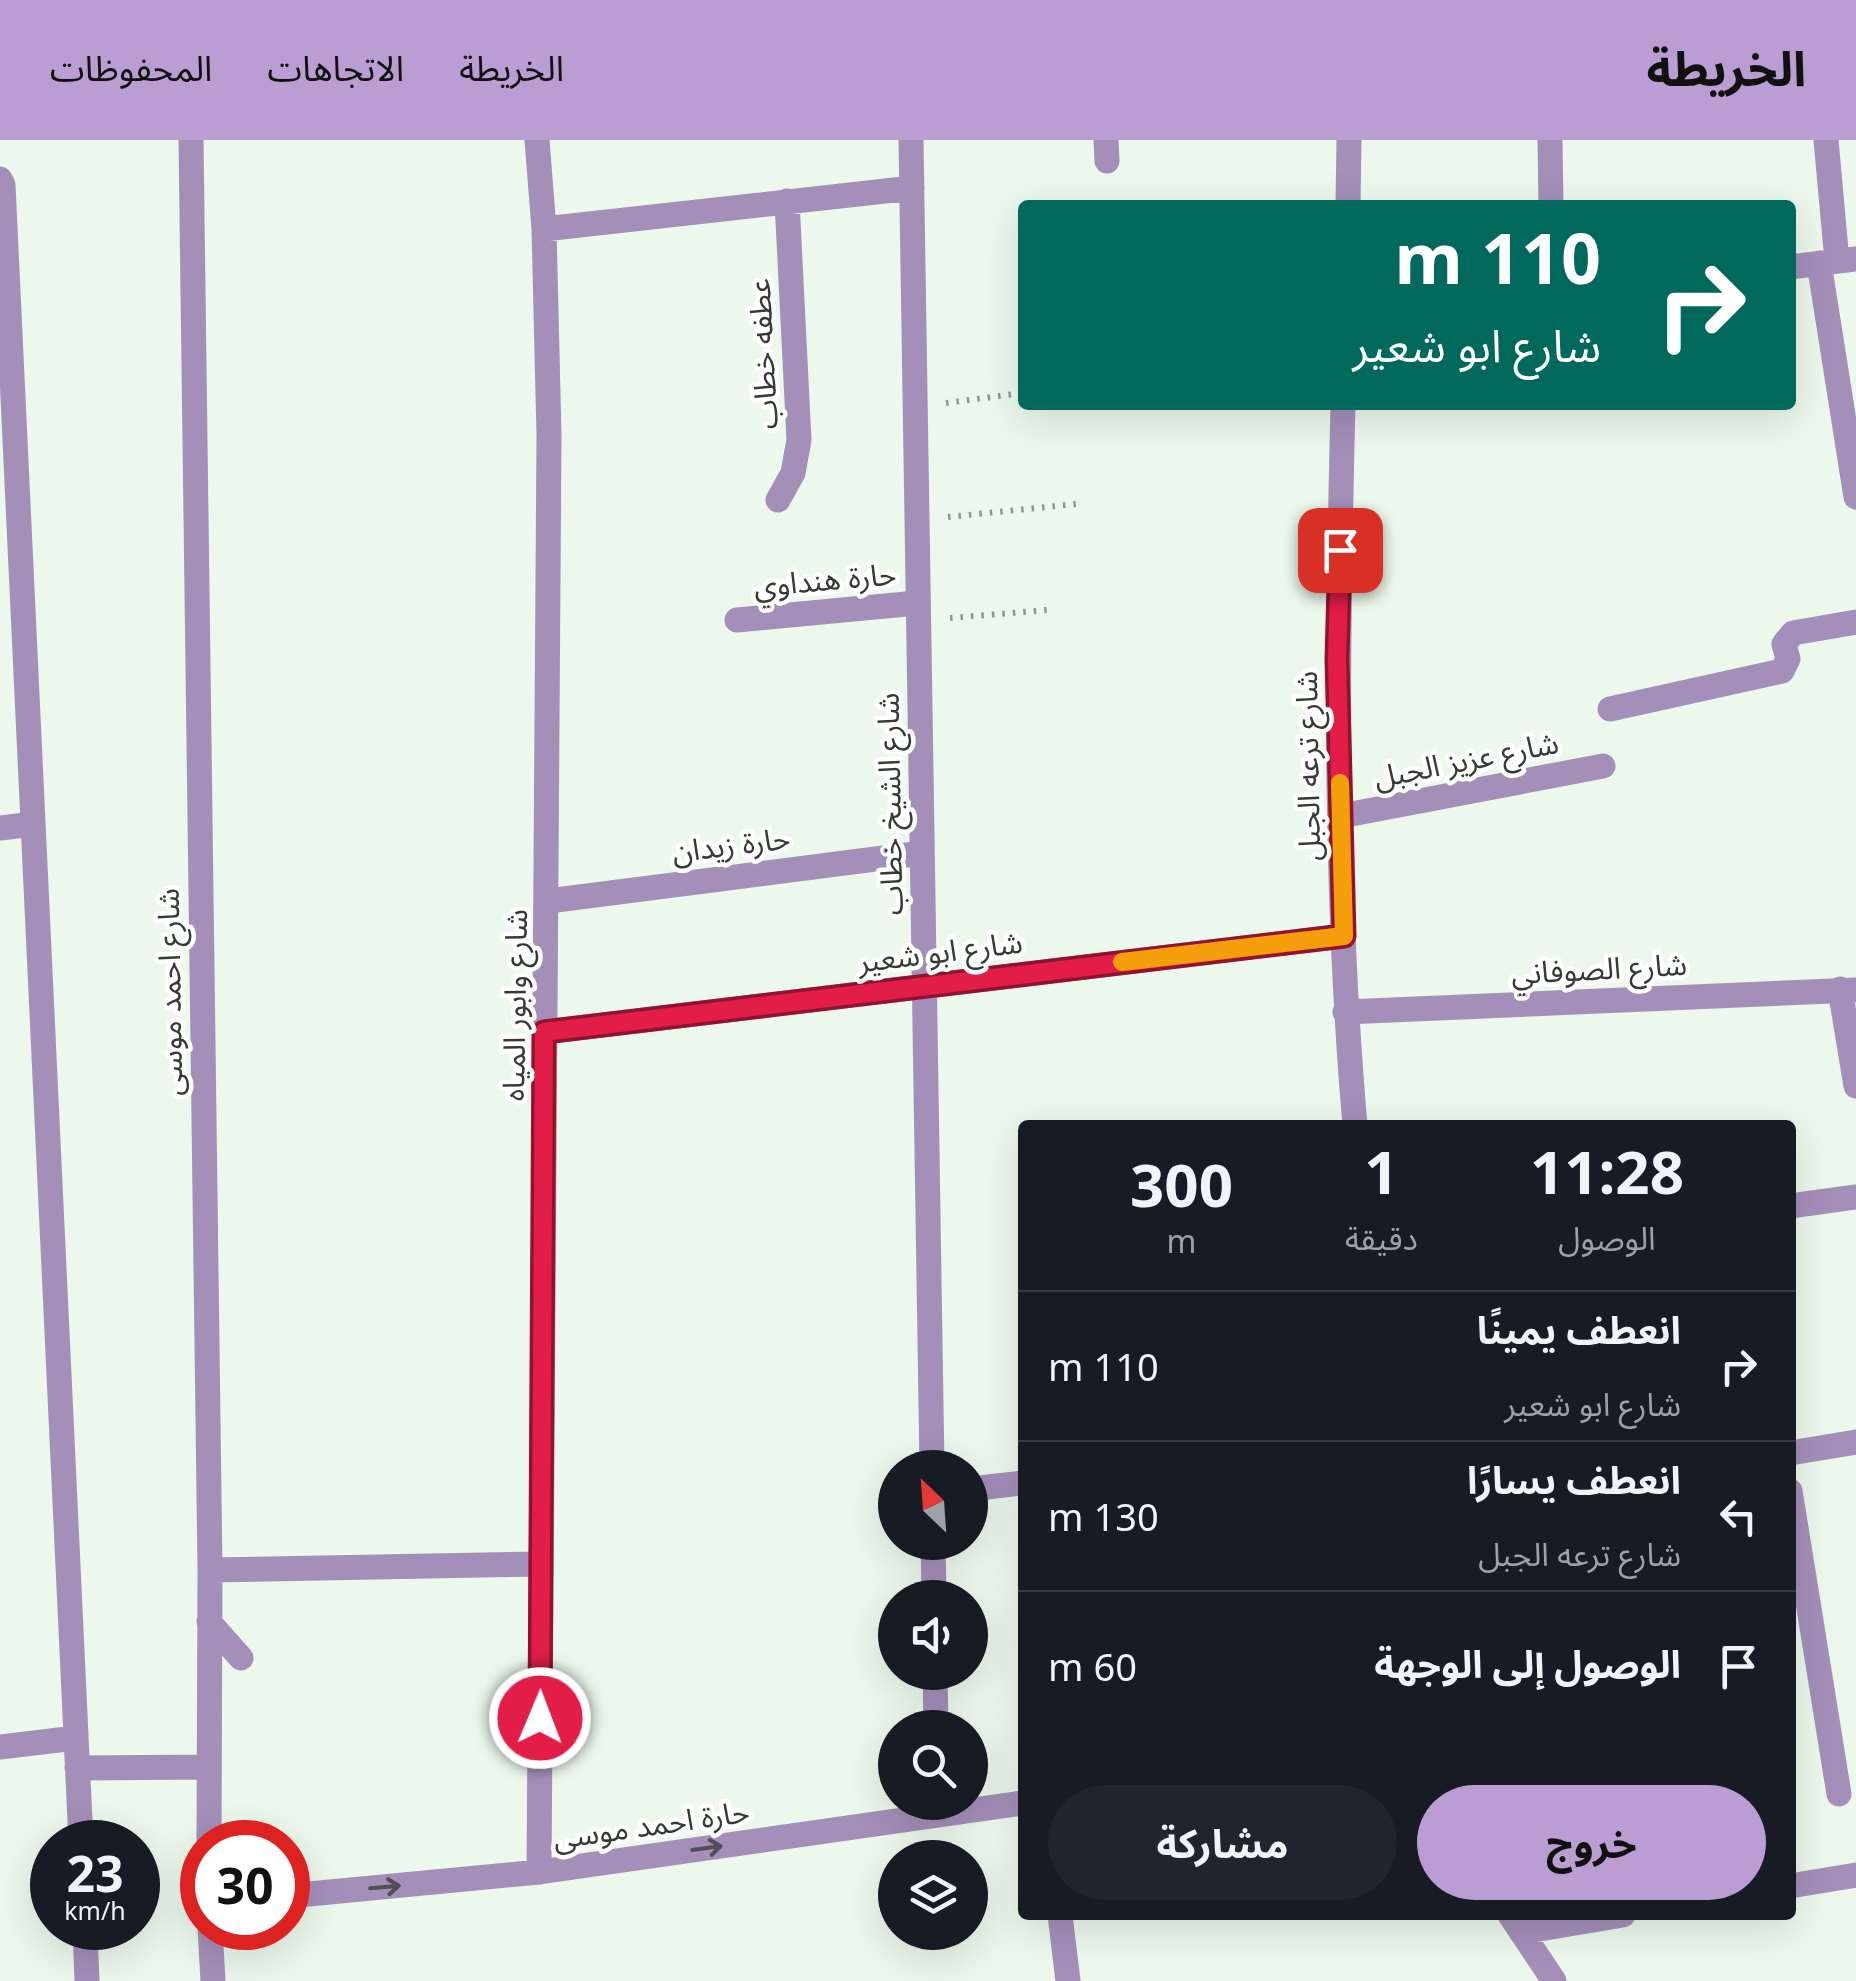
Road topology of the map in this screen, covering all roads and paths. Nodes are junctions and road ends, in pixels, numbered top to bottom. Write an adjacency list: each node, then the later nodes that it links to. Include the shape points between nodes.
1 (191, 140): 49 (street, شارع احمد موسى)
2 (537, 140): 12 (street, شارع وابور المياه)
3 (911, 140): 8 (street, شارع الشيخ خطاب)
4 (1349, 140): 9 (street)
5 (1550, 140): 10 (street)
6 (1826, 140): 13 (street)
7 (0, 178): 29 (street)
8 (912, 188): 11 (street); 16 (street, شارع الشيخ خطاب)
9 (1348, 200)
10 (1550, 200)
11 (788, 201): 12 (street); 19 (street, عطفه خطاب, via 799,440 794,473)
12 (544, 230): 32 (street, شارع وابور المياه)
13 (1837, 261): 14 (street); 18 (street)
14 (1796, 266)
15 (1018, 394): 16 (path)
16 (915, 408): 21 (street, شارع الشيخ خطاب)
17 (1343, 410): 28 (street, شارع ترعه الجبل)
18 (1856, 496)
19 (778, 500)
20 (1076, 504): 21 (path)
21 (917, 520): 23 (street, شارع الشيخ خطاب)
22 (1048, 610): 23 (path)
23 (918, 612): 24 (street, حارة هنداوي); 31 (street, شارع الشيخ خطاب)
24 (738, 620)
25 (1856, 622): 26 (street, via 1793,633 1784,644 1788,659 1782,671)
26 (1610, 709)
27 (1603, 766): 28 (street, شارع عزيز الجبل)
28 (1340, 816): 33 (street, شارع ترعه الجبل)
29 (32, 824): 30 (street); 52 (street)
30 (0, 828)
31 (922, 852): 32 (street, حارة زيدان); 34 (street, شارع الشيخ خطاب)
32 (548, 901): 37 (street, شارع وابور المياه)
33 (1344, 936): 34 (street, شارع ابو شعير); 36 (street, شارع ترعه الجبل)
34 (924, 986): 37 (street, شارع ابو شعير); 43 (street, شارع الشيخ خطاب)
35 (1848, 990): 36 (street, شارع الصوفاني); 38 (street)
36 (1345, 1012): 39 (street, شارع ترعه الجبل)
37 (544, 1032): 48 (street, شارع وابور المياه)
38 (1856, 1086)
39 (1355, 1120)
40 (1856, 1198): 41 (street)
41 (1796, 1205)
42 (1856, 1442): 44 (street)
43 (932, 1450)
44 (1796, 1452)
45 (1018, 1483): 46 (street)
46 (988, 1487)
47 (1796, 1528): 56 (street)
48 (542, 1564): 49 (street); 62 (street, شارع وابور المياه)
49 (210, 1570): 50 (street, شارع احمد موسى)
50 (209, 1622): 51 (street); 54 (street, شارع احمد موسى)
51 (241, 1658)
52 (75, 1738): 53 (street); 55 (street)
53 (0, 1747)
54 (209, 1767): 55 (street); 61 (street, شارع احمد موسى)
55 (77, 1768): 60 (street)
56 (1840, 1794)
57 (1018, 1804): 58 (street, حارة احمد موسى)
58 (988, 1806)
59 (878, 1818): 62 (street, حارة احمد موسى, one-way to 59)
60 (80, 1820)
61 (209, 1820)
62 (539, 1872): 65 (street, حارة احمد موسى, one-way to 62)
63 (1856, 1875): 64 (street)
64 (1796, 1885)
65 (310, 1894)
66 (1061, 1920): 73 (street)
67 (1563, 1920): 68 (street)
68 (1516, 1924): 74 (street)
69 (86, 1950): 71 (street)
70 (211, 1950): 72 (street)
71 (87, 1981)
72 (213, 1981)
73 (1068, 1981)
74 (1554, 1981)

